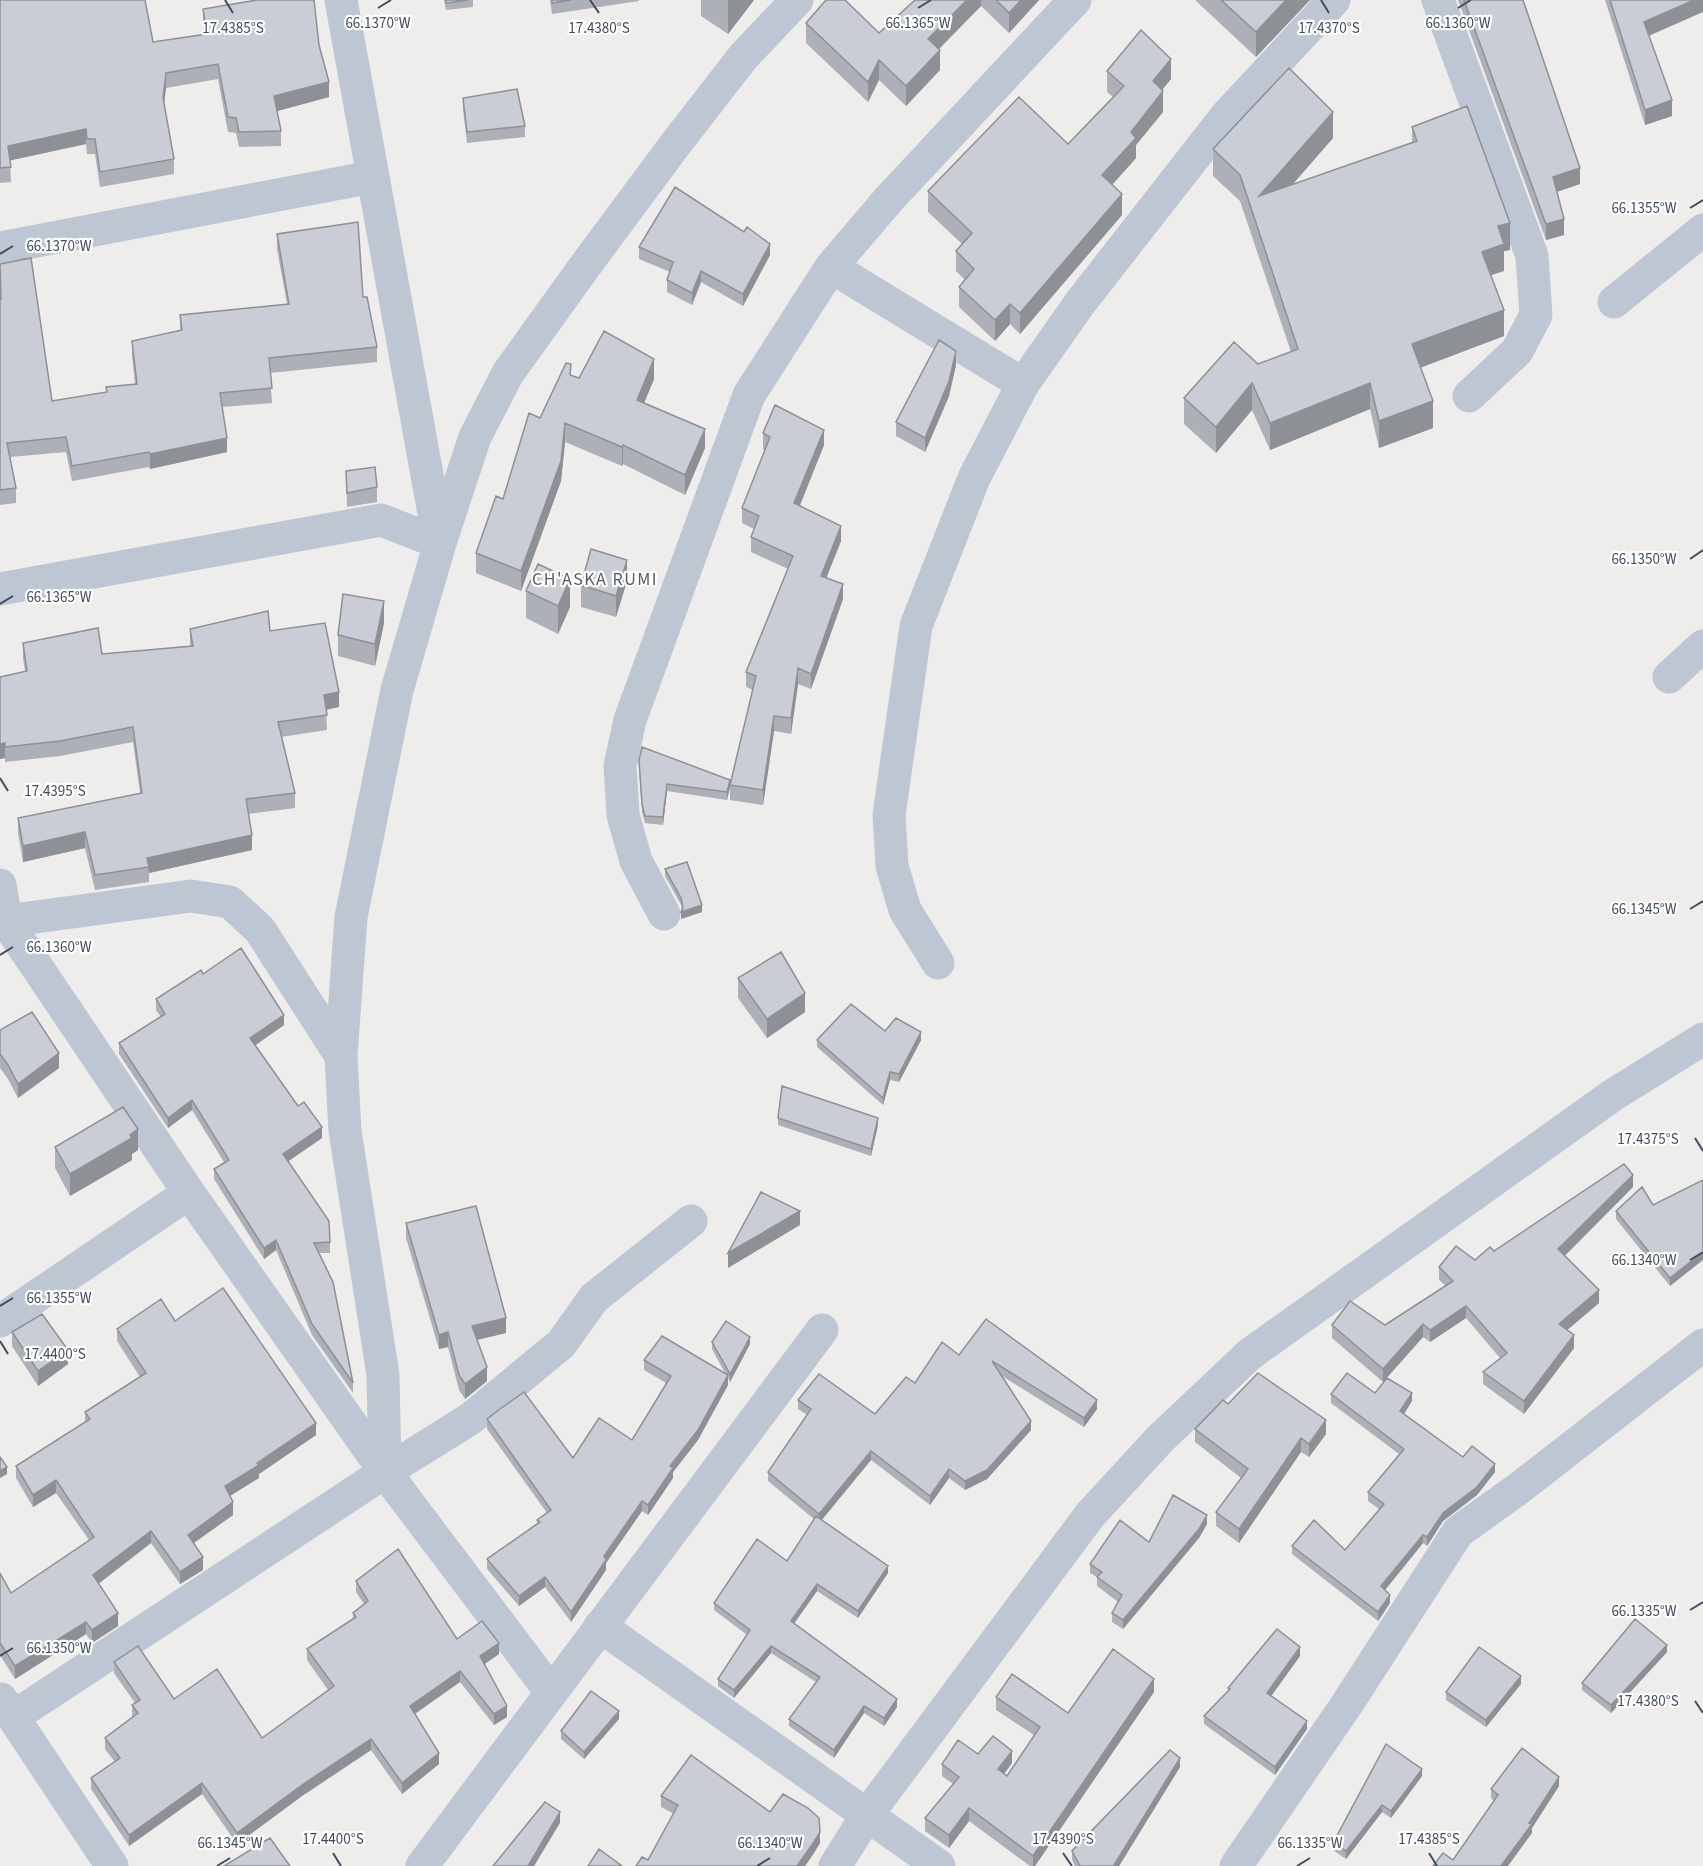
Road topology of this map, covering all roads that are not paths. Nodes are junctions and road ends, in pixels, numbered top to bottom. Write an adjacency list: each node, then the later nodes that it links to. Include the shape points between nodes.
1 (341, 0): 6 (street)
2 (797, 0): 13 (street, via 743,57 674,146 508,373 476,437)
3 (1075, 0): 9 (street, via 889,199)
4 (1334, 0): 11 (street, via 1227,115 1080,303)
5 (1438, 0): 12 (street, via 1532,256 1536,303 1536,315 1517,351)
6 (372, 177): 8 (street); 13 (street)
7 (1703, 230): 10 (street)
8 (0, 248)
9 (831, 267): 11 (street); 18 (street, via 749,395 630,720 620,766 623,816 636,861)
10 (1614, 302)
11 (1023, 384): 20 (street, via 975,478 914,638 889,815 892,866 905,910)
12 (1469, 396)
13 (440, 543): 14 (street, via 381,520); 22 (street, via 397,690 351,917)
14 (0, 589)
15 (1703, 646): 16 (street)
16 (1670, 677)
17 (0, 885): 19 (street)
18 (664, 914)
19 (3, 923): 22 (street, via 191,897 230,902 260,930); 23 (street)
20 (938, 963)
21 (1703, 1039): 32 (street, via 1613,1095 1250,1354 1160,1439 1090,1515)
22 (341, 1056): 28 (street, via 345,1131 383,1375)
23 (189, 1193): 25 (street); 28 (street)
24 (691, 1221): 28 (street, via 594,1298 552,1352 470,1419)
25 (0, 1321)
26 (822, 1330): 29 (street)
27 (1703, 1345): 37 (street, via 1458,1532)
28 (385, 1472): 30 (street); 31 (street)
29 (600, 1626): 30 (street); 32 (street)
30 (551, 1692): 34 (street)
31 (6, 1707): 33 (street)
32 (867, 1815): 35 (street); 36 (street)
33 (112, 1866)
34 (422, 1866)
35 (834, 1866)
36 (939, 1866)
37 (1236, 1866)

